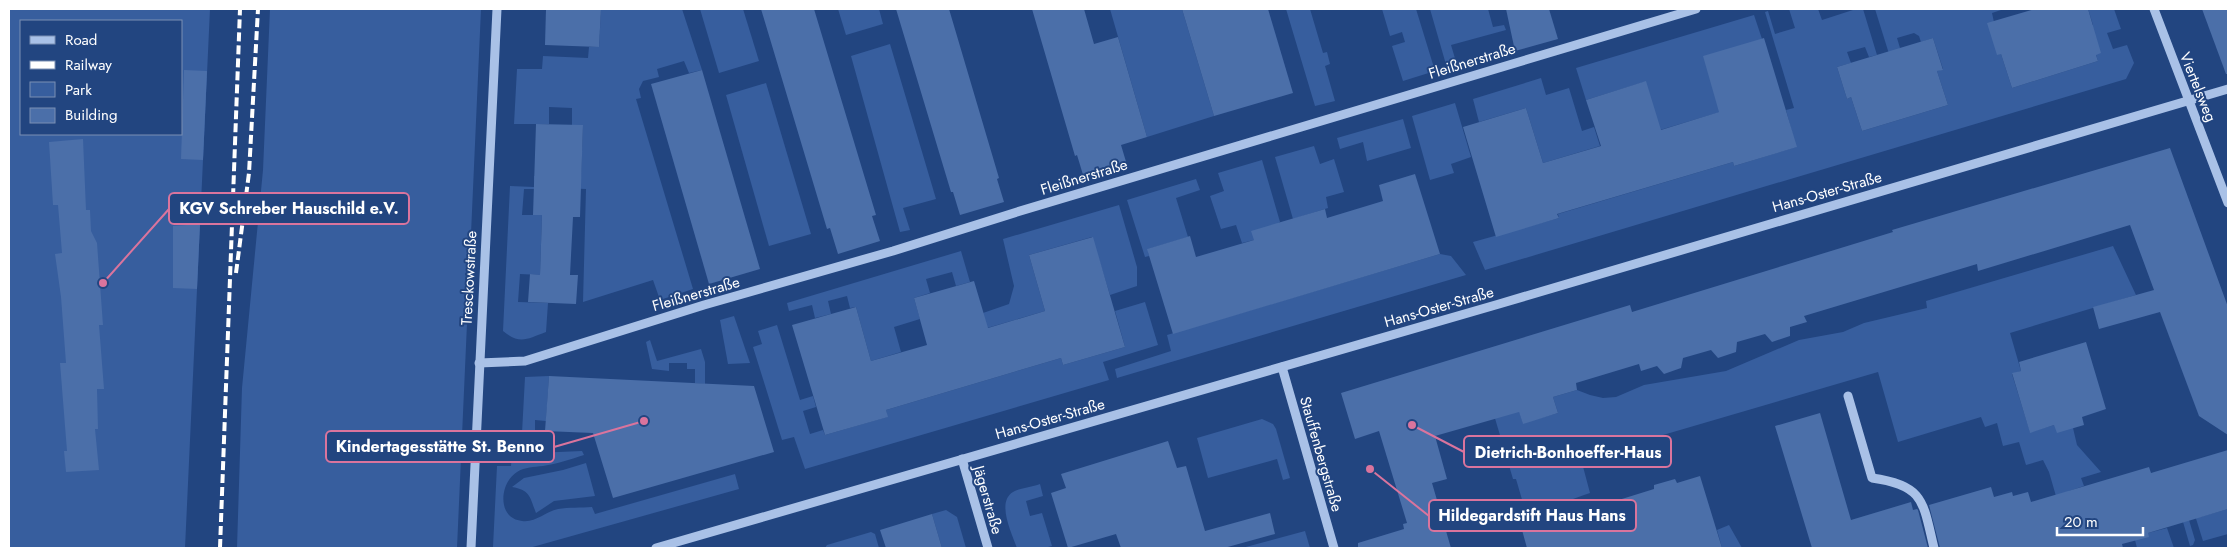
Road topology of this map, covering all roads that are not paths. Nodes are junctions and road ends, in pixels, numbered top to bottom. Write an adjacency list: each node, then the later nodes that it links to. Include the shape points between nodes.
1 (496, 9): 7 (street, Tresckowstraße)
2 (1696, 9): 7 (street, Fleißnerstraße, via 525,361)
3 (2154, 9): 5 (street, Viertelsweg)
4 (2228, 88): 5 (street, Hans-Oster-Straße)
5 (2190, 100): 6 (street, Viertelsweg); 8 (street, Hans-Oster-Straße)
6 (2228, 203)
7 (479, 363): 11 (street, Tresckowstraße)
8 (1282, 367): 10 (street, Hans-Oster-Straße); 14 (street, Stauffenbergstraße)
9 (1848, 396): 15 (street, via 1872,478 1889,480 1909,488 1923,502)
10 (962, 459): 12 (street, Hans-Oster-Straße); 13 (street, Jägerstraße)
11 (471, 548)
12 (656, 548)
13 (988, 548)
14 (1334, 548)
15 (1934, 548)

